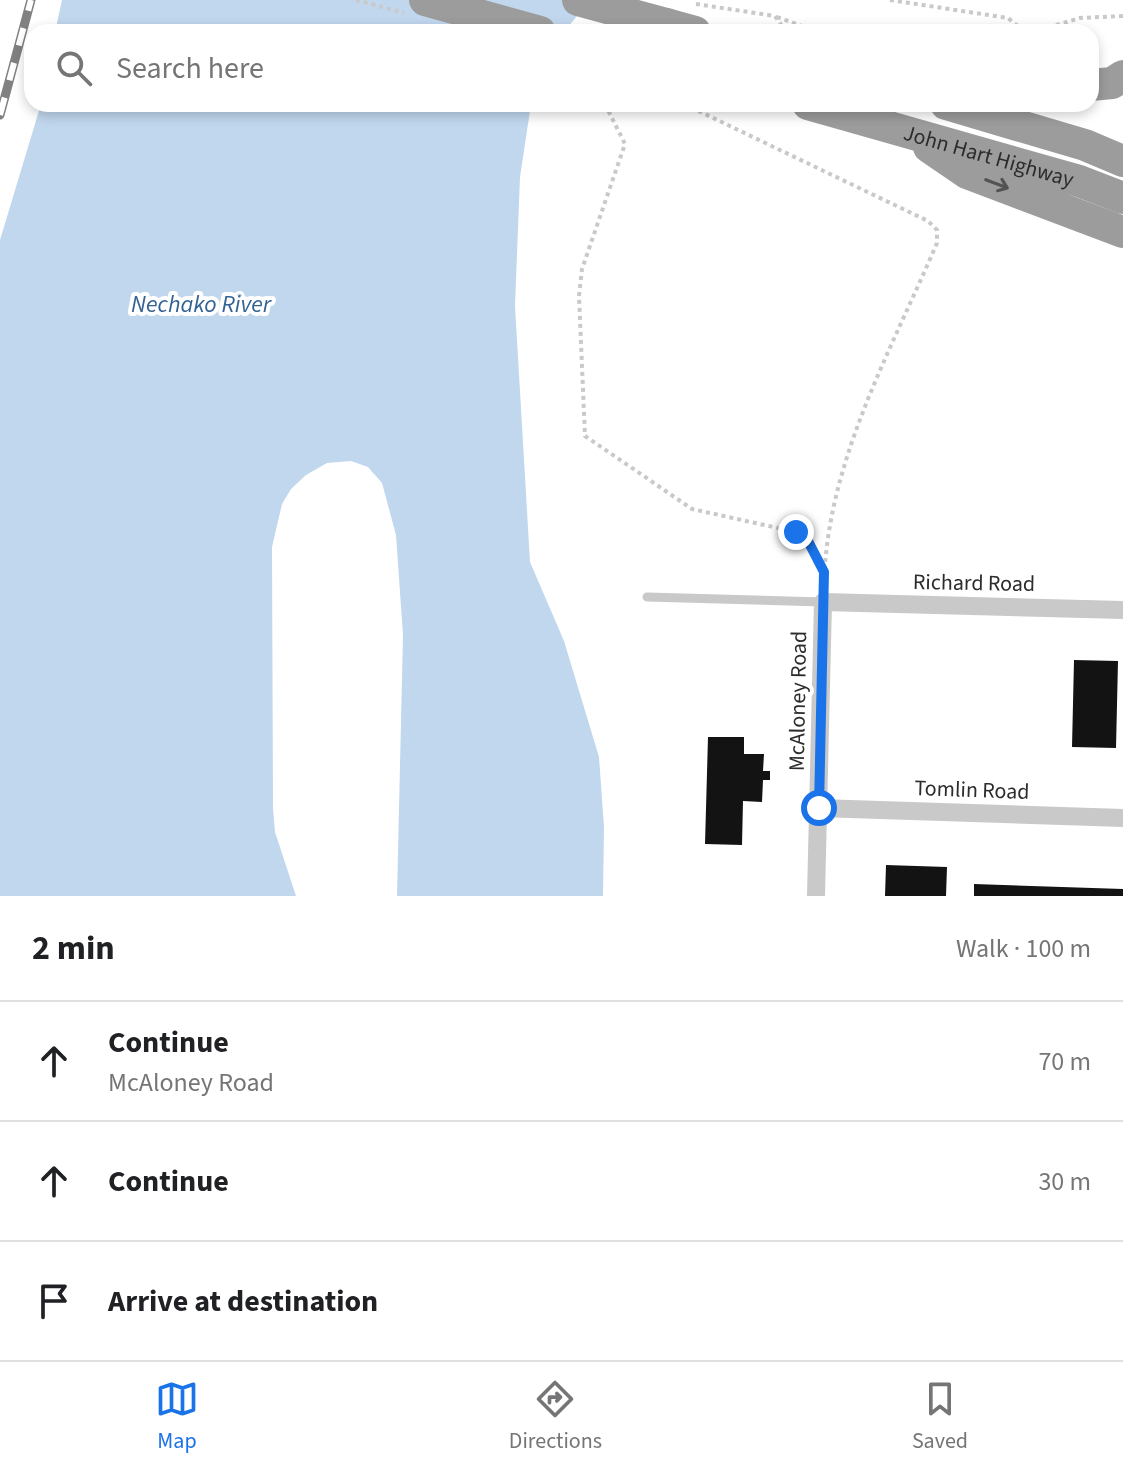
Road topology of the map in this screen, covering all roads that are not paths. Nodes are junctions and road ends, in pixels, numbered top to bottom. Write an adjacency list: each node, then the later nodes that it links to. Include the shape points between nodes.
1 (425, 0): 4 (highway)
2 (578, 0): 3 (highway, bridge)
3 (682, 20)
4 (511, 24)
5 (1123, 76): 6 (highway)
6 (1099, 84)
7 (836, 112): 9 (highway, John Hart Highway)
8 (973, 112): 10 (highway, John Hart Highway)
9 (906, 132): 11 (highway, John Hart Highway); 12 (highway, one-way to 12, via 967,173)
10 (1123, 161)
11 (1123, 198)
12 (1123, 232)
13 (647, 597): 14 (lane)
14 (823, 602): 15 (street, Richard Road); 16 (street, McAloney Road)
15 (1123, 610)
16 (819, 808): 17 (street, Tomlin Road); 18 (street, McAloney Road)
17 (1123, 818)
18 (816, 896)

